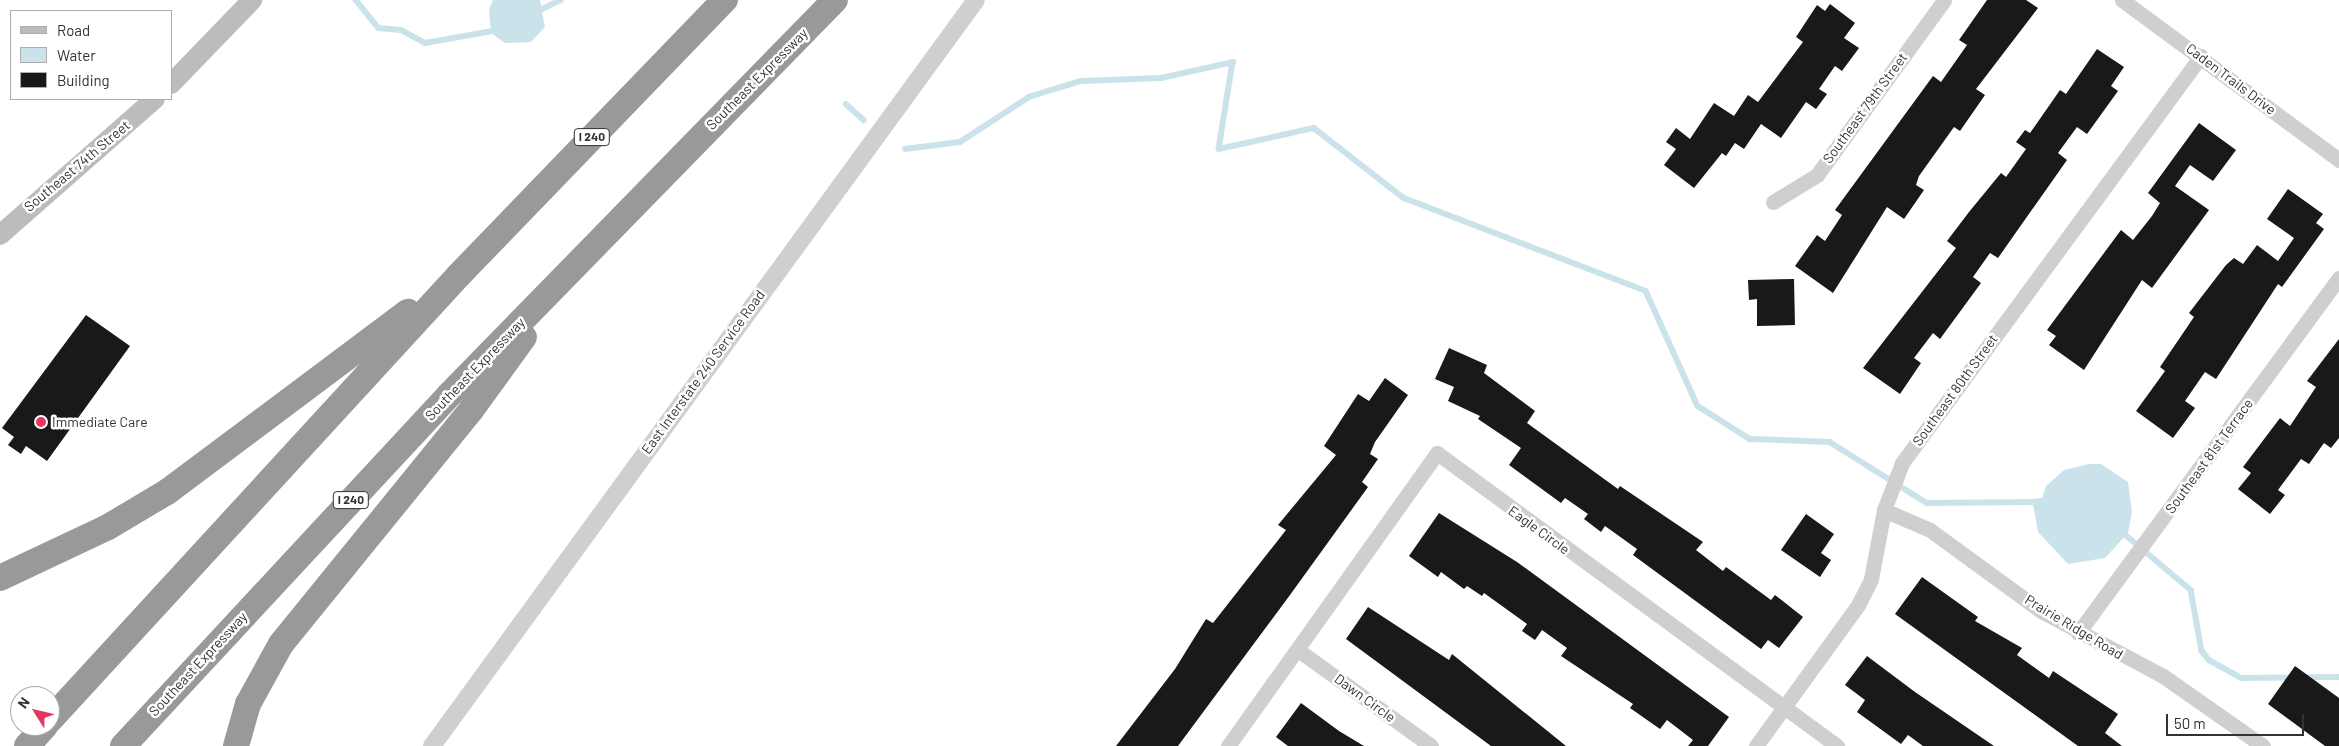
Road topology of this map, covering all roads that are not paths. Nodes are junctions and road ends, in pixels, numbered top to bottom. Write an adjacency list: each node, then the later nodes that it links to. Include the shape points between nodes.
1 (252, 0): 8 (main road)
2 (725, 0): 14 (highway, I 240)
3 (835, 0): 13 (highway, Southeast Expressway / I 240)
4 (976, 0): 26 (street, East Interstate 240 Service Road)
5 (1944, 0): 11 (street, Southeast 79th Street, via 1817,175)
6 (2122, 0): 7 (street, Caden Trails Drive)
7 (2200, 56): 10 (street, Caden Trails Drive); 16 (street, Southeast 80th Street, via 1902,463)
8 (172, 83)
9 (154, 100): 12 (main road, Southeast 74th Street)
10 (2339, 160)
11 (1773, 202)
12 (0, 234)
13 (582, 257): 24 (highway, Southeast Expressway / I 240); 25 (highway, via 471,410 282,644 248,704)
14 (459, 275): 17 (highway, via 167,492 108,527); 21 (highway, I 240)
15 (2339, 278): 18 (street, Southeast 81st Terrace)
16 (1884, 510): 18 (street, Prairie Ridge Road, via 1930,530); 20 (street, Southeast 80th Street, via 1876,560 1858,605)
17 (0, 578)
18 (2078, 633): 31 (street, Prairie Ridge Road, via 2163,676)
19 (1298, 650): 20 (street, Eagle Circle, via 1437,453); 27 (street); 28 (street, Dawn Circle)
20 (1783, 706): 29 (street, Southeast 80th Street); 30 (street, Eagle Circle)
21 (60, 709)
22 (36, 736): 23 (highway)
23 (27, 746)
24 (123, 746)
25 (236, 746)
26 (432, 746)
27 (1228, 746)
28 (1431, 746)
29 (1756, 746)
30 (1837, 746)
31 (2263, 746)

